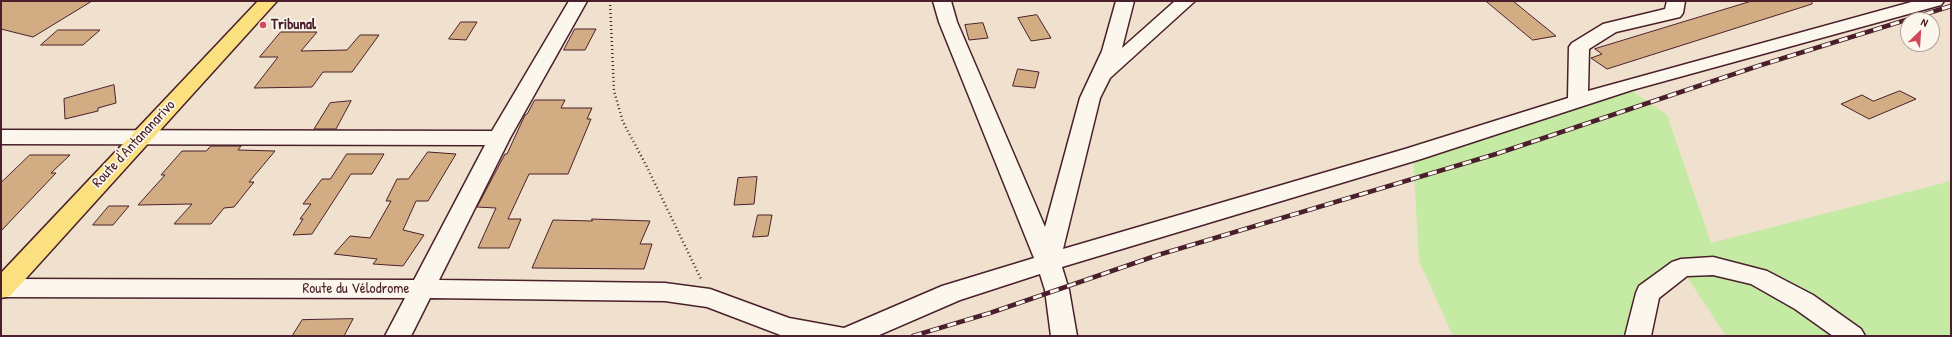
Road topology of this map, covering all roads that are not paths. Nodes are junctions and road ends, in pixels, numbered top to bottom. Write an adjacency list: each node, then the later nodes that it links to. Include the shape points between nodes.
1 (268, 1): 11 (main road, Route d'Antananarivo)
2 (578, 1): 12 (street)
3 (942, 1): 13 (street, via 948,22)
4 (1125, 1): 8 (street, via 1118,37)
5 (1186, 1): 8 (street)
6 (1676, 1): 9 (street, via 1674,13 1610,28 1579,47)
7 (1935, 1): 9 (street)
8 (1102, 77): 13 (street, via 1090,98)
9 (1578, 101): 13 (street, via 1413,154)
10 (1, 137): 11 (street)
11 (140, 137): 12 (street); 14 (main road, Route d'Antananarivo)
12 (499, 138): 15 (street)
13 (1048, 262): 19 (street, via 951,293); 20 (street, via 1057,290)
14 (1, 289): 15 (street, Route du Vélodrome)
15 (423, 289): 16 (street, Route du Vélodrome, via 665,292 710,298); 17 (street)
16 (800, 333): 18 (street, Route du Vélodrome)
17 (398, 336)
18 (836, 336)
19 (852, 336)
20 (1064, 336)
21 (1638, 336): 22 (street, via 1648,293 1681,268 1713,266 1758,277 1804,302)
22 (1852, 336)

